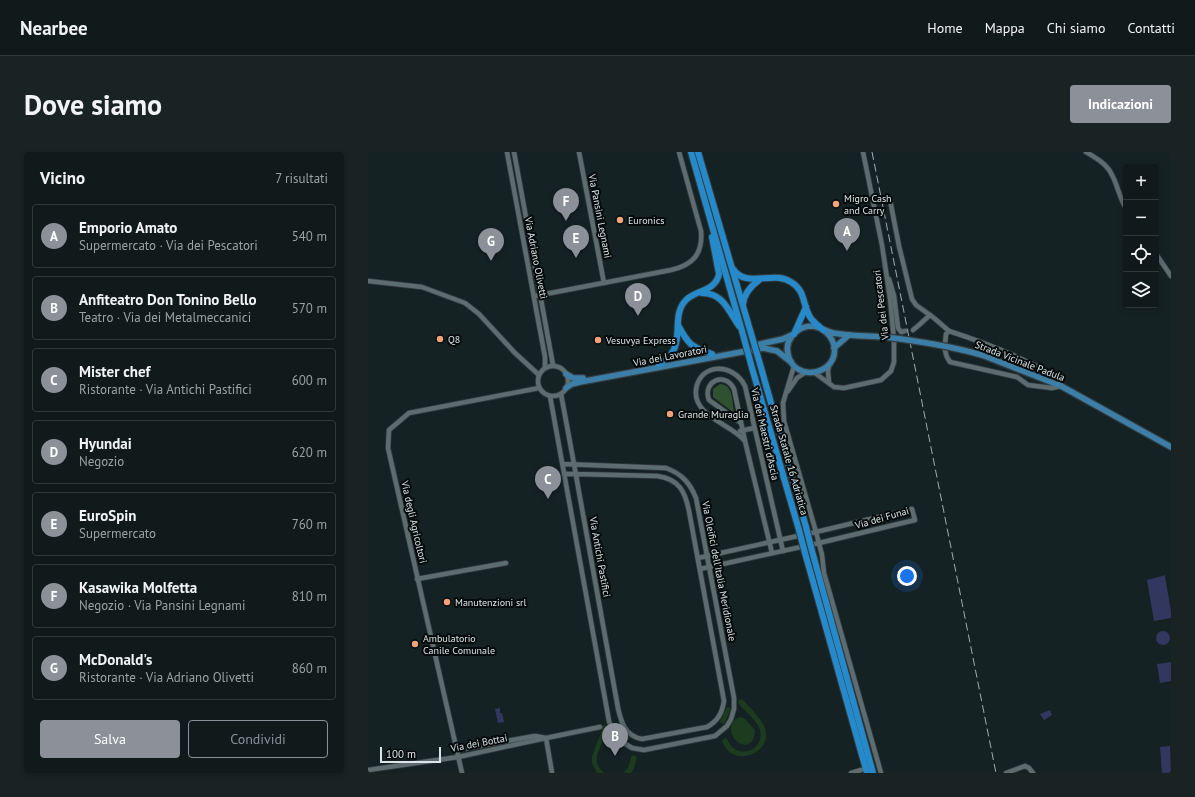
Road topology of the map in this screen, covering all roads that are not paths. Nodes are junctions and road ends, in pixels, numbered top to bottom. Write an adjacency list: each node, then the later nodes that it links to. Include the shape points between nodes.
1 (507, 152): 21 (street, Via Adriano Olivetti)
2 (514, 152): 20 (street, Via Adriano Olivetti)
3 (579, 152): 18 (street, Via Pansini Legnami)
4 (679, 152): 18 (street, via 701,231 698,254 690,263 680,268)
5 (691, 152): 11 (highway, Strada Statale 16 Adriatica)
6 (698, 152): 12 (highway, Strada Statale 16 Adriatica)
7 (863, 152): 14 (street, Via dei Pescatori)
8 (1086, 152): 10 (street, via 1108,168)
9 (890, 200): 24 (street, via 898,246 912,299)
10 (1123, 203)
11 (710, 219): 19 (highway, via 719,274 715,284); 28 (highway, Strada Statale 16 Adriatica)
12 (728, 256): 16 (highway, via 738,275 753,280); 22 (highway, Strada Statale 16 Adriatica)
13 (1159, 258): 15 (street)
14 (886, 274): 29 (street, via 892,284 898,328 901,332); 46 (street, Via dei Pescatori, via 895,358 891,371 881,380 849,388 834,387)
15 (1171, 276)
16 (766, 277): 22 (highway, via 754,283 743,298); 23 (highway, via 781,277 792,282 800,289)
17 (368, 281): 44 (street, via 432,290 465,303)
18 (604, 283): 20 (street)
19 (698, 293): 25 (highway, via 692,295 680,308); 28 (highway, via 710,293 720,298)
20 (540, 294): 21 (street); 39 (street, Via Adriano Olivetti)
21 (534, 296): 40 (street, Via Adriano Olivetti)
22 (742, 306): 88 (highway, Strada Statale 16 Adriatica, bridge)
23 (806, 307): 26 (highway, via 810,318); 31 (highway)
24 (930, 315): 27 (street); 30 (street)
25 (678, 324): 35 (highway, via 686,340 694,347); 36 (highway, via 678,341 669,356)
26 (823, 330): 31 (main road, Strada Vicinale Padula, via 808,326); 32 (main road, Strada Vicinale Padula); 34 (main road, via 832,339)
27 (912, 330)
28 (742, 331): 84 (highway, Strada Statale 16 Adriatica, bridge, via 806,553)
29 (905, 331)
30 (949, 331): 47 (street, via 1031,363 1058,377); 47 (street, via 946,334 945,352 950,362 1017,377 1028,385 1052,388)
31 (794, 334): 33 (main road, Strada Vicinale Padula); 37 (main road, via 788,349 788,356)
32 (849, 335): 34 (main road); 47 (main road, Strada Vicinale Padula, bridge, via 922,341 956,347)
33 (762, 346): 35 (main road, Via dei Lavoratori); 37 (main road, via 777,351); 45 (main road, Via dei Lavoratori)
34 (834, 348): 38 (main road)
35 (712, 354): 36 (main road, Via dei Lavoratori)
36 (659, 364): 45 (main road, Via dei Lavoratori)
37 (793, 364): 41 (main road); 50 (street)
38 (829, 364): 42 (main road); 46 (street)
39 (553, 366): 40 (street); 43 (street, via 561,368)
40 (545, 368): 44 (street)
41 (806, 372): 42 (main road); 50 (street, via 797,378)
42 (815, 373): 46 (street, Via dei Pescatori)
43 (566, 374): 45 (main road); 49 (street)
44 (538, 375): 48 (street)
45 (579, 380): 49 (main road)
46 (829, 382)
47 (1060, 386): 58 (main road, Strada Vicinale Padula)
48 (539, 388): 52 (street); 76 (street, Via degli Agricoltori, via 410,413 389,430 388,448)
49 (566, 388): 51 (street)
50 (786, 392): 65 (street, via 783,403 784,421)
51 (561, 394): 52 (street); 60 (street, Via Antichi Pastifici)
52 (550, 396): 59 (street, Via Antichi Pastifici)
53 (741, 423): 53 (street, via 732,385 726,380 714,381 708,387 710,400); 55 (street)
54 (754, 428): 55 (street); 56 (street, Via dei Maestri d’Ascia, via 742,380 724,369 710,371 697,385 696,400 705,413); 66 (street, Via dei Maestri d’Ascia)
55 (743, 431): 56 (street); 57 (street)
56 (735, 433): 57 (street, Via dei Maestri d’Ascia)
57 (746, 444): 67 (street, Via dei Maestri d’Ascia)
58 (1171, 447)
59 (563, 464): 60 (street, Via Oleifici dell'Italia Meridionale); 61 (street, Via Antichi Pastifici)
60 (574, 464): 62 (street, Via Antichi Pastifici); 63 (street, Via Oleifici dell'Italia Meridionale, via 658,467 675,471 685,478 692,488)
61 (565, 474): 62 (street, Via Oleifici dell'Italia Meridionale); 77 (street, Via Antichi Pastifici, via 612,730 621,741 632,748 644,750 716,736 731,719)
62 (576, 474): 64 (street, Via Oleifici dell'Italia Meridionale, via 665,477 682,489 687,500); 78 (street, Via Antichi Pastifici, via 622,723 632,735 642,739 707,727 718,718 723,710)
63 (700, 521): 64 (street); 71 (street, Via Oleifici dell'Italia Meridionale)
64 (691, 523): 72 (street, Via Oleifici dell'Italia Meridionale)
65 (816, 532): 66 (street, Via dei Funai); 68 (street); 68 (street, Via dei Funai, via 912,509 915,520)
66 (780, 540): 67 (street, Via dei Funai); 69 (street, Via dei Maestri d’Ascia)
67 (769, 543): 70 (street, Via dei Maestri d’Ascia); 71 (street, Via dei Funai)
68 (819, 543): 69 (street, Via dei Funai); 89 (street, via 830,594)
69 (783, 551): 70 (street, Via dei Funai)
70 (772, 553): 74 (street, Via dei Funai)
71 (707, 556): 72 (street, Via dei Funai); 74 (street, Via Oleifici dell'Italia Meridionale)
72 (698, 558): 75 (street, Via Oleifici dell'Italia Meridionale)
73 (506, 563): 76 (street)
74 (709, 567): 75 (street, Via dei Funai); 77 (street, Via Oleifici dell'Italia Meridionale)
75 (700, 569): 78 (street, Via Oleifici dell'Italia Meridionale)
76 (417, 579): 81 (street, Via degli Agricoltori)
77 (734, 698)
78 (724, 701)
79 (600, 728): 80 (street, Via dei Bottai)
80 (546, 738): 81 (street, Via dei Bottai, via 535,736); 82 (street, Via dei Bottai); 86 (street)
81 (457, 750): 82 (street, Via degli Agricoltori)
82 (458, 757): 83 (street, Via dei Bottai); 85 (street, Via degli Agricoltori)
83 (368, 770)
84 (864, 772): 87 (street)
85 (462, 773)
86 (552, 773)
87 (851, 773)
88 (873, 773)
89 (881, 773)
90 (1006, 773): 91 (street, via 1025,766)
91 (1033, 773)

